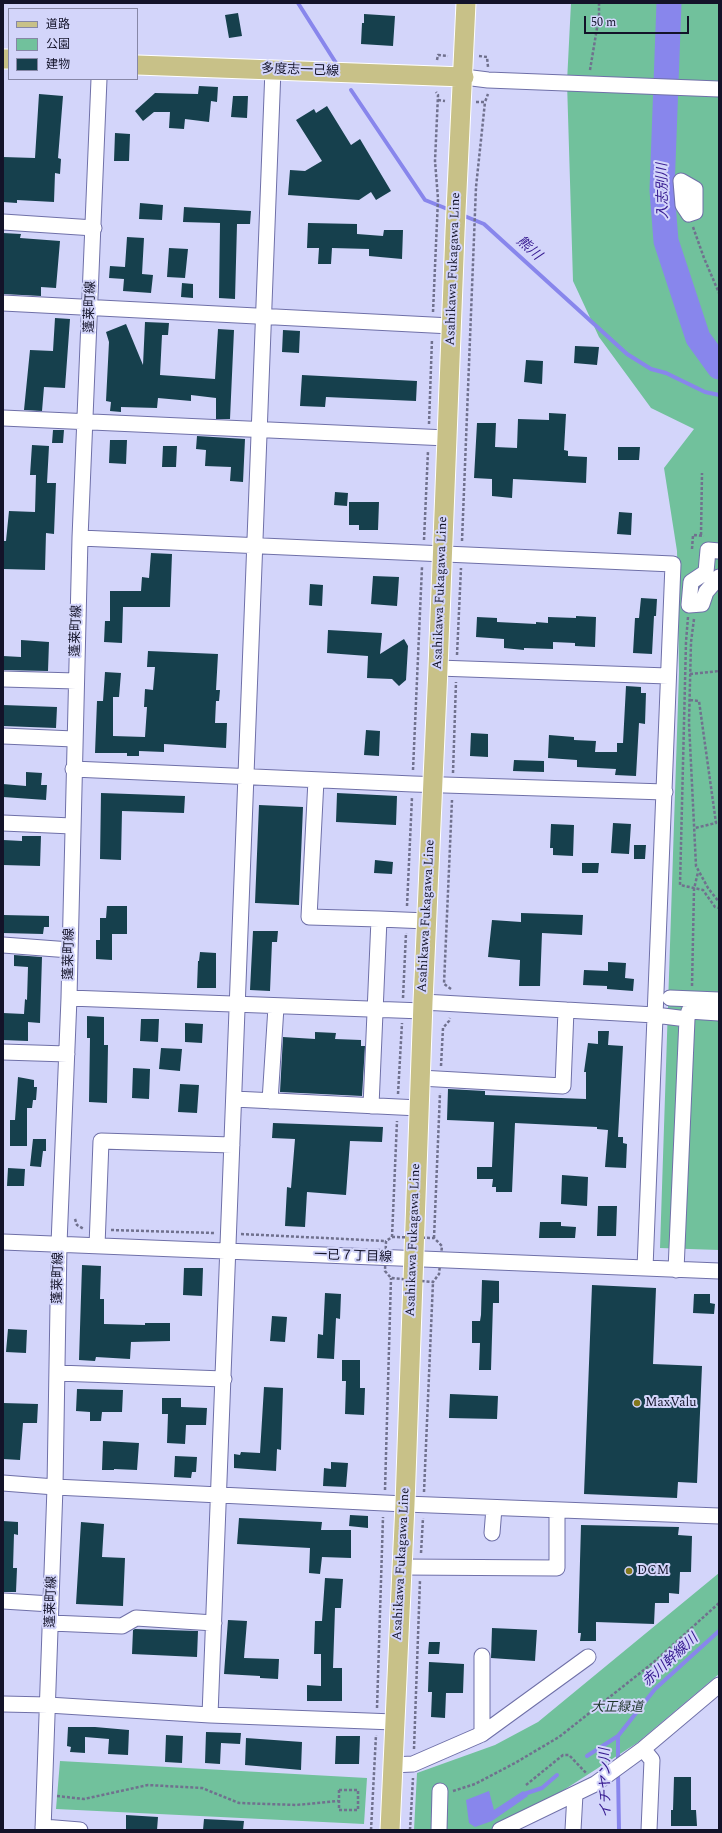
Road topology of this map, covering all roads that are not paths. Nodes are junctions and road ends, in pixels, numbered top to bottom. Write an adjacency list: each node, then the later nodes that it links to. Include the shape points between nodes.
1 (466, 3): 4 (main road, Asahikawa Fukagawa Line)
2 (138, 65): 3 (main road, 多度志一己線)
3 (273, 69): 4 (main road, 多度志一己線); 11 (street)
4 (464, 77): 6 (street); 12 (main road, Asahikawa Fukagawa Line)
5 (99, 80): 8 (street, 蓬莱町線)
6 (719, 89)
7 (3, 222): 8 (street)
8 (94, 228): 10 (street, 蓬莱町線)
9 (3, 303): 10 (street)
10 (91, 308): 11 (street); 14 (street, 蓬莱町線)
11 (263, 315): 12 (street); 15 (street)
12 (451, 326): 16 (main road, Asahikawa Fukagawa Line)
13 (3, 418): 14 (street)
14 (85, 423): 15 (street); 17 (street, 蓬莱町線)
15 (259, 429): 16 (street); 18 (street)
16 (447, 438): 20 (main road, Asahikawa Fukagawa Line)
17 (80, 538): 18 (street); 25 (street, 蓬莱町線)
18 (255, 546): 20 (street); 29 (street)
19 (719, 551): 21 (street, via 708,550 706,572 691,582 693,605 702,604 706,592)
20 (442, 554): 22 (main road, Asahikawa Fukagawa Line); 23 (street, via 673,564)
21 (719, 577)
22 (447, 668): 23 (street); 31 (main road, Asahikawa Fukagawa Line)
23 (668, 676): 32 (street)
24 (3, 679): 25 (street)
25 (76, 681): 27 (street, 蓬莱町線)
26 (3, 736): 27 (street)
27 (74, 739): 28 (street, 蓬莱町線)
28 (73, 769): 29 (street); 34 (street, 蓬莱町線)
29 (246, 777): 30 (street); 42 (street)
30 (316, 780): 31 (street); 35 (street, via 309,917)
31 (433, 785): 32 (street); 36 (main road, Asahikawa Fukagawa Line)
32 (665, 792): 48 (street)
33 (3, 823): 34 (street)
34 (72, 826): 38 (street, 蓬莱町線)
35 (379, 919): 36 (street); 45 (street)
36 (427, 921): 44 (main road, Asahikawa Fukagawa Line)
37 (3, 945): 38 (street)
38 (70, 950): 39 (street, 蓬莱町線)
39 (69, 998): 42 (street); 51 (street, 蓬莱町線)
40 (670, 998): 41 (street)
41 (719, 1000)
42 (238, 1005): 43 (street); 53 (street)
43 (276, 1006): 45 (street); 54 (street)
44 (423, 1007): 45 (street, via 402,1011); 46 (street, via 452,1004); 52 (main road, Asahikawa Fukagawa Line)
45 (375, 1010): 55 (street)
46 (566, 1010): 48 (street); 52 (street, via 563,1086)
47 (719, 1013): 49 (street, via 689,1011)
48 (655, 1015): 49 (street); 63 (street)
49 (687, 1019): 64 (street)
50 (3, 1052): 51 (street)
51 (66, 1054): 59 (street, 蓬莱町線)
52 (420, 1078): 56 (main road, Asahikawa Fukagawa Line)
53 (234, 1098): 54 (street); 57 (street)
54 (270, 1100): 55 (street)
55 (370, 1106): 56 (street)
56 (419, 1108): 62 (main road, Asahikawa Fukagawa Line)
57 (232, 1144): 60 (street, via 101,1141); 61 (street)
58 (3, 1242): 59 (street, 一已７丁目線)
59 (59, 1244): 60 (street, 一已７丁目線); 66 (street, 蓬莱町線)
60 (98, 1246): 61 (street, 一已７丁目線)
61 (228, 1251): 62 (street, 一已７丁目線); 67 (street)
62 (413, 1259): 63 (street, 一已７丁目線); 71 (main road, Asahikawa Fukagawa Line)
63 (645, 1268): 64 (street, 一已７丁目線)
64 (676, 1270): 65 (street, 一已７丁目線)
65 (719, 1271)
66 (57, 1373): 67 (street); 69 (street, 蓬莱町線)
67 (224, 1379): 70 (street)
68 (3, 1483): 69 (street)
69 (55, 1488): 70 (street); 78 (street, 蓬莱町線)
70 (219, 1496): 71 (street); 80 (street)
71 (405, 1504): 72 (street); 76 (main road, Asahikawa Fukagawa Line)
72 (494, 1508): 73 (street); 75 (street)
73 (557, 1510): 74 (street); 76 (street, via 556,1568)
74 (719, 1516)
75 (492, 1534)
76 (401, 1567): 87 (main road, Asahikawa Fukagawa Line)
77 (3, 1601): 78 (street)
78 (51, 1604): 79 (street, 蓬莱町線)
79 (51, 1623): 80 (street, via 122,1626 136,1618); 85 (street, 蓬莱町線)
80 (214, 1623): 86 (street)
81 (482, 1656): 88 (street)
82 (588, 1657): 88 (street)
83 (719, 1685): 89 (street)
84 (3, 1704): 85 (street)
85 (48, 1705): 86 (street); 93 (street, 蓬莱町線)
86 (210, 1715): 87 (street)
87 (385, 1721): 90 (main road, Asahikawa Fukagawa Line)
88 (482, 1734): 90 (street, via 413,1764)
89 (642, 1749): 92 (street, via 595,1784); 99 (street, via 652,1760)
90 (392, 1766): 95 (main road, Asahikawa Fukagawa Line)
91 (440, 1791): 96 (street)
92 (575, 1794): 97 (street); 98 (street)
93 (43, 1829): 94 (street)
94 (80, 1830)
95 (390, 1830)
96 (439, 1830)
97 (500, 1830)
98 (573, 1830)
99 (649, 1830)

